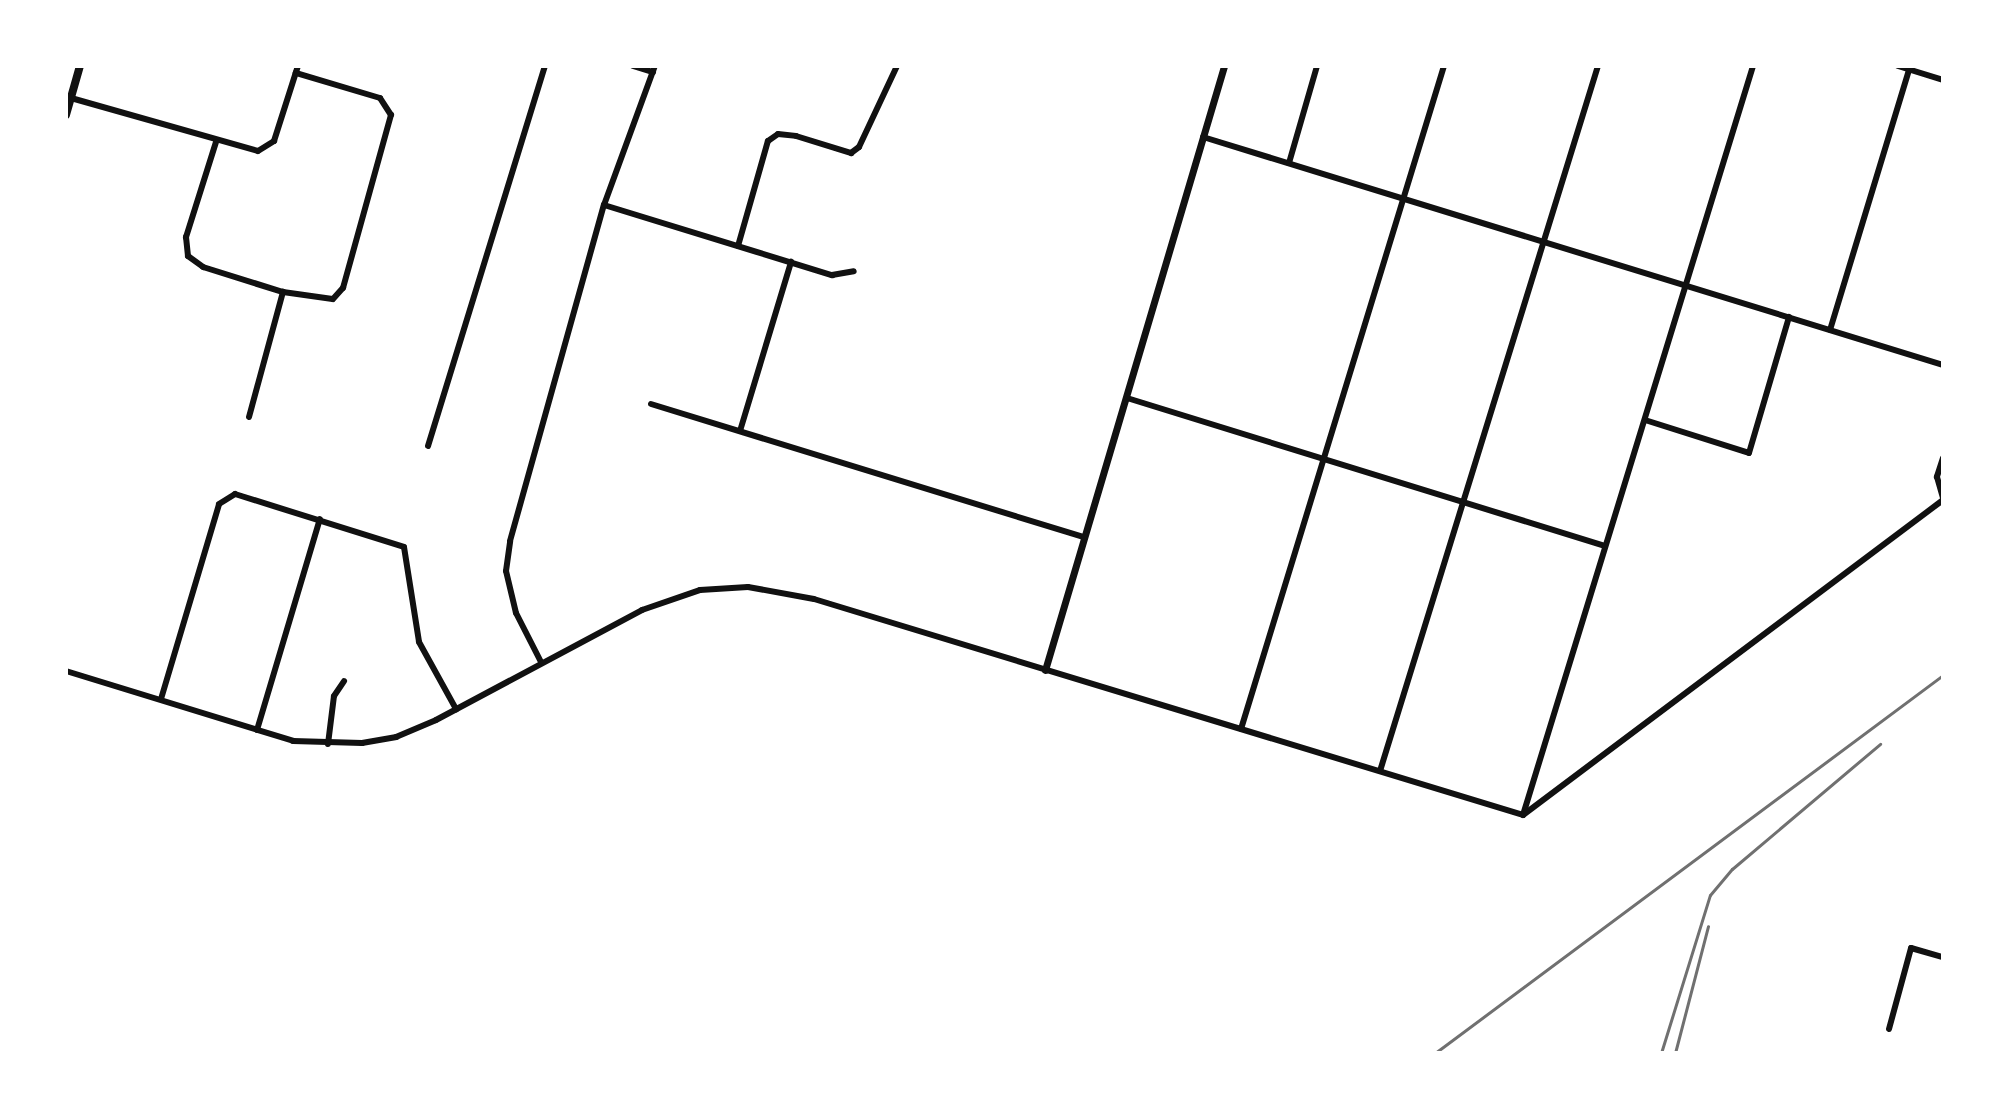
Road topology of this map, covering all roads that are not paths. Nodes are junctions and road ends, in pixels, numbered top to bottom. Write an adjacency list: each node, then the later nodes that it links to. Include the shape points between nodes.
1 (80, 66): 15 (main road)
2 (545, 66): 36 (street)
3 (633, 66): 13 (street)
4 (897, 66): 23 (street, via 859,147 851,153 796,136 778,134 768,141)
5 (1224, 66): 17 (street)
6 (1317, 66): 19 (street)
7 (1444, 66): 20 (street)
8 (1598, 66): 22 (street)
9 (1753, 66): 26 (street)
10 (1898, 66): 11 (street)
11 (1909, 68): 14 (street); 29 (street)
12 (297, 69): 18 (street, via 274,141 258,151); 27 (street, via 380,98 391,115 339,294 325,301)
13 (654, 69): 21 (street)
14 (1943, 80)
15 (71, 98): 16 (main road); 18 (street)
16 (66, 115)
17 (1203, 137): 19 (street); 31 (street)
18 (216, 142): 27 (street, via 186,237 188,256 203,267)
19 (1289, 163): 20 (street)
20 (1402, 198): 22 (street); 38 (street)
21 (604, 205): 23 (street); 44 (street, via 510,541 506,571 516,613)
22 (1543, 241): 26 (street); 40 (street)
23 (738, 246): 24 (street)
24 (791, 262): 25 (street, via 832,275); 35 (street)
25 (854, 271)
26 (1685, 285): 28 (street); 34 (street)
27 (283, 292): 33 (street)
28 (1789, 317): 29 (street); 34 (street, via 1749,453)
29 (1830, 330): 30 (street)
30 (1943, 365)
31 (1127, 398): 38 (street); 42 (street)
32 (651, 404): 35 (street)
33 (249, 417)
34 (1645, 420): 43 (street)
35 (740, 431): 42 (street)
36 (428, 446)
37 (1943, 458): 39 (street, via 1937,477)
38 (1322, 459): 40 (street); 50 (street)
39 (1943, 499): 54 (street)
40 (1464, 503): 43 (street); 53 (street)
41 (320, 519): 48 (street, via 230,494 219,504); 49 (street, via 397,542 407,552 416,630); 51 (street)
42 (1084, 537): 45 (street)
43 (1605, 546): 54 (street)
44 (541, 662): 45 (street, via 673,598 748,587 814,599); 49 (street)
45 (1045, 670): 50 (street)
46 (66, 671): 48 (street)
47 (344, 681): 52 (street, via 334,696)
48 (161, 699): 51 (street)
49 (456, 709): 52 (street, via 396,737)
50 (1241, 729): 53 (street)
51 (257, 730): 52 (street)
52 (328, 744)
53 (1380, 771): 54 (street)
54 (1523, 815)
55 (1943, 957): 56 (street, via 1911,948)
56 (1889, 1029)

